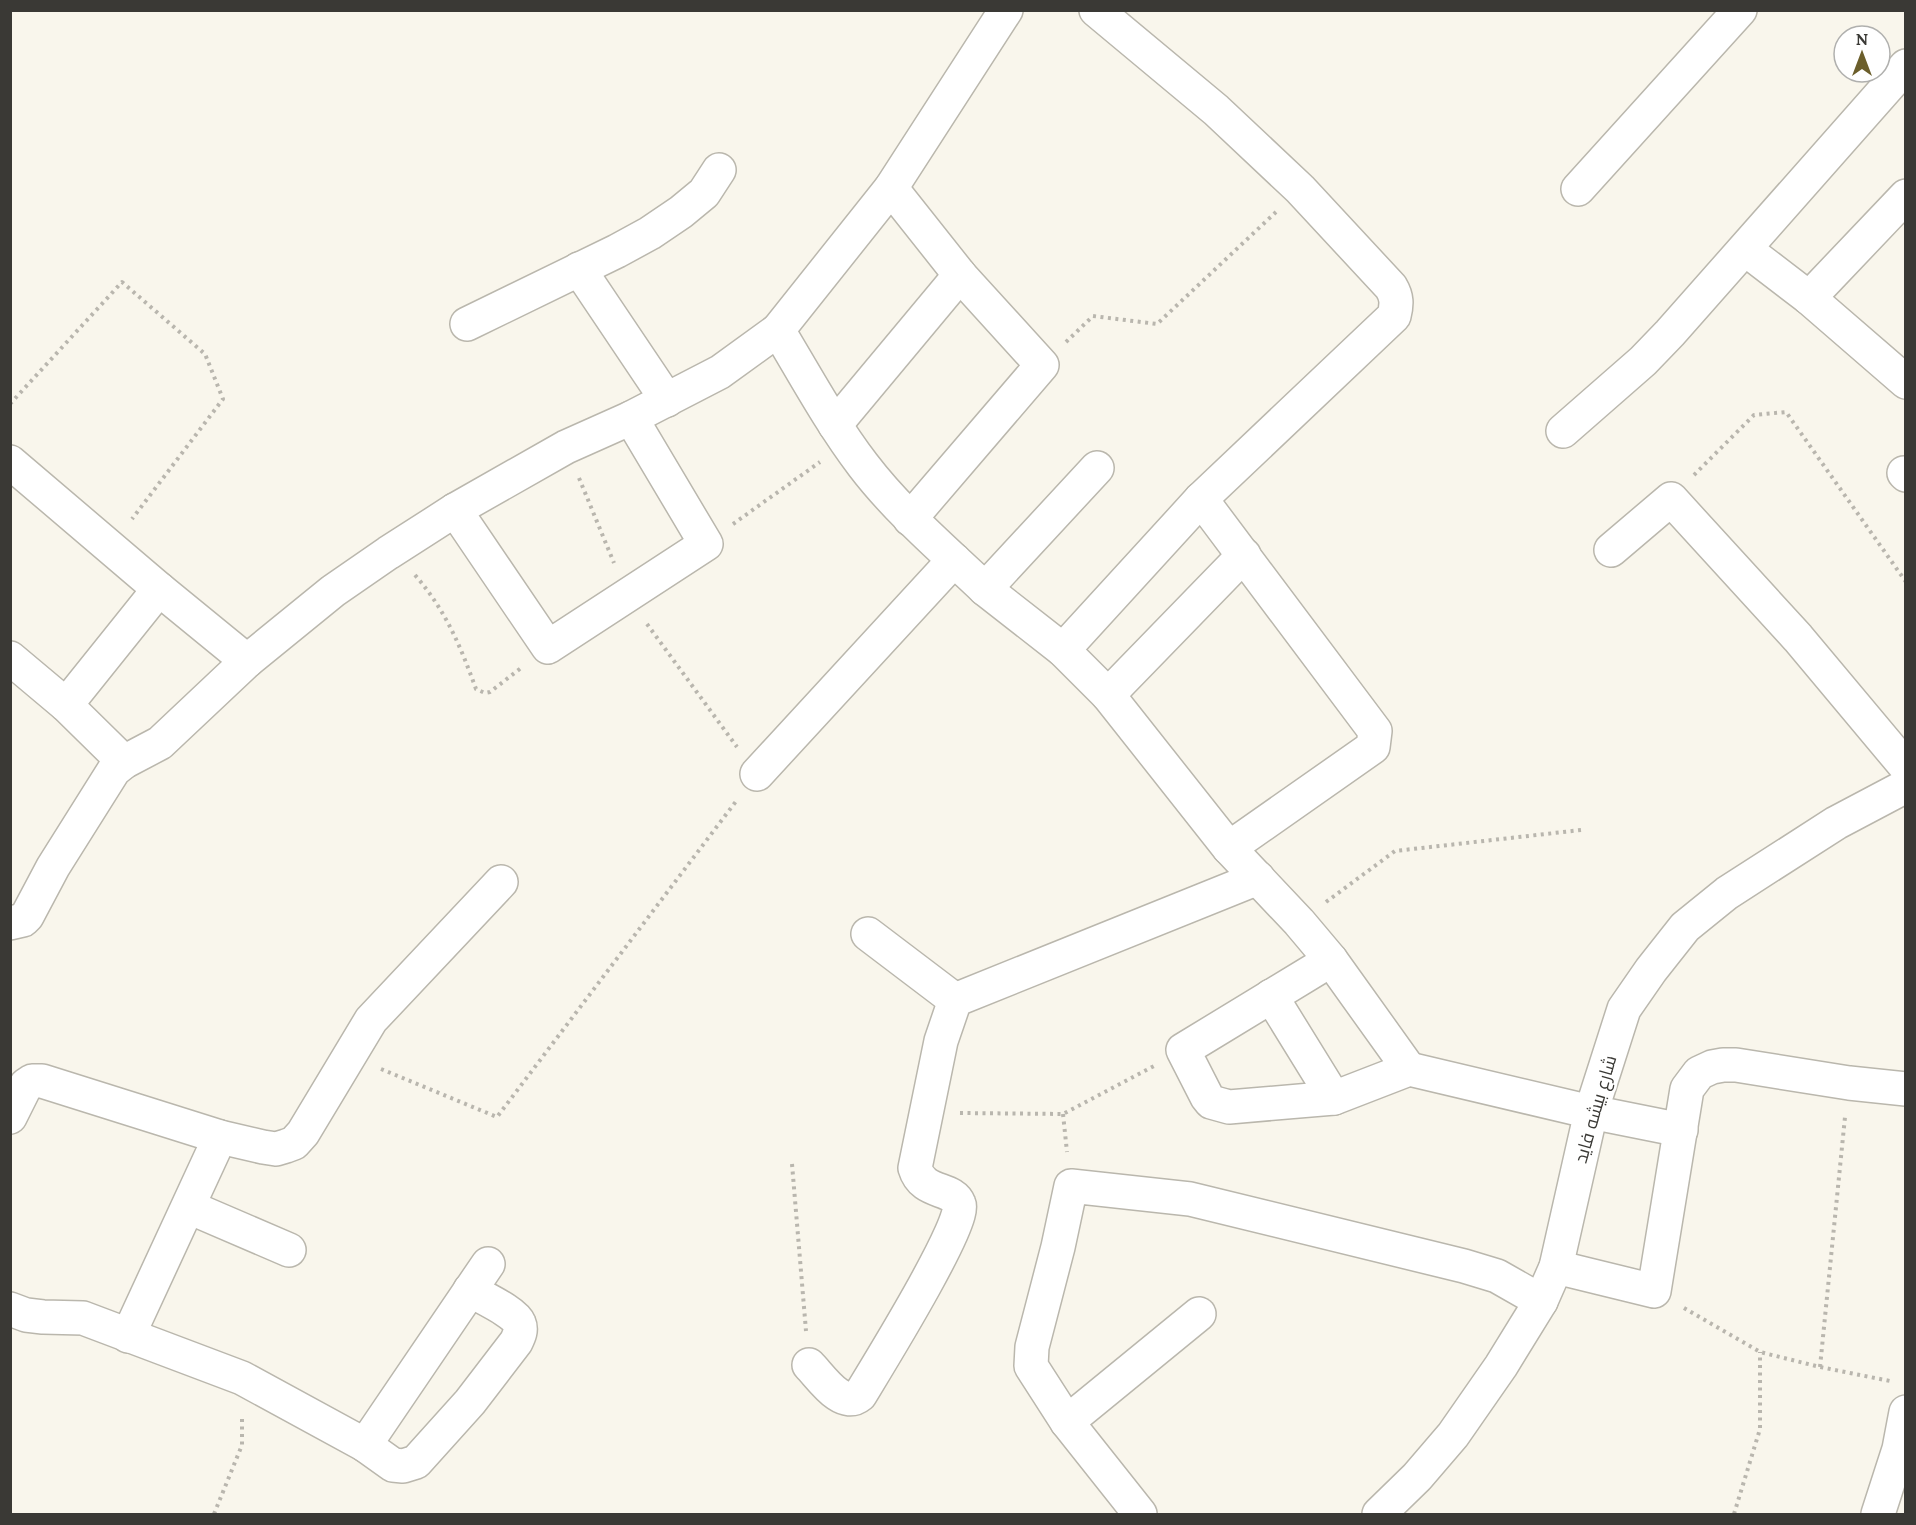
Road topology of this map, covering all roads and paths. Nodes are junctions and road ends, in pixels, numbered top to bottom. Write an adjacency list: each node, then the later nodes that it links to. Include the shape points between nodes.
1 (1006, 10): 6 (street)
2 (1096, 10): 7 (street, via 1216,110)
3 (1740, 10): 8 (street)
4 (1905, 66): 10 (street)
5 (719, 170): 11 (street, via 704,194 681,212)
6 (891, 188): 12 (street); 15 (street)
7 (1300, 189): 16 (path, via 1157,324 1093,316); 27 (street, via 1391,287 1396,296 1394,316)
8 (1578, 189)
9 (1905, 196): 13 (street)
10 (1745, 249): 13 (street); 21 (street, via 1643,361)
11 (579, 269): 14 (street); 18 (street)
12 (960, 275): 16 (street); 22 (street)
13 (1809, 298): 17 (street)
14 (467, 324)
15 (778, 330): 18 (street, via 720,372); 22 (street)
16 (1042, 365): 29 (street)
17 (1905, 382)
18 (667, 400): 20 (street)
19 (10, 404): 31 (path, via 122,282 205,354 223,399)
20 (631, 418): 23 (street); 30 (street)
21 (1563, 431)
22 (841, 434): 29 (street); 30 (path)
23 (566, 447): 28 (street); 39 (path)
24 (1097, 468): 38 (street)
25 (14, 472): 31 (street)
26 (1671, 499): 32 (street); 36 (path, via 1754,415 1786,412); 47 (street, via 1798,638)
27 (1201, 500): 34 (street); 41 (street)
28 (455, 510): 33 (street); 40 (street)
29 (910, 519): 35 (street)
30 (706, 544): 39 (street)
31 (111, 546): 37 (street)
32 (1611, 550)
33 (388, 553): 40 (path, via 416,576 440,608 480,692 495,689); 43 (street, via 333,591)
34 (1244, 555): 44 (street); 51 (street, via 1375,731 1375,740 1373,747)
35 (954, 560): 38 (street); 48 (street)
36 (1905, 582)
37 (159, 589): 43 (street); 45 (street)
38 (985, 589): 41 (street)
39 (627, 596): 40 (street); 48 (path)
40 (548, 647)
41 (1064, 650): 44 (street)
42 (10, 658): 45 (street)
43 (247, 661): 46 (street, via 160,743)
44 (1108, 695): 51 (street)
45 (66, 705): 46 (street)
46 (124, 762): 55 (street, via 103,786 27,916)
47 (1905, 767)
48 (757, 774): 61 (path, via 497,1117)
49 (1905, 786): 66 (street, شارع بيشه فايد, via 1792,850 1727,893 1685,927 1624,1009)
50 (1581, 830): 54 (path, via 1395,851)
51 (1229, 848): 52 (street)
52 (1258, 878): 54 (street); 59 (street)
53 (501, 882): 61 (street, via 371,1020)
54 (1299, 922): 57 (street)
55 (10, 923)
56 (868, 933): 59 (street)
57 (1331, 960): 58 (street); 62 (street)
58 (1271, 996): 60 (street); 65 (street)
59 (955, 1000): 67 (street, via 941,1041)
60 (1183, 1050): 65 (street, via 1207,1097 1218,1105); 67 (path, via 1063,1114)
61 (349, 1056): 70 (street, via 294,1143 276,1149)
62 (1408, 1069): 65 (street); 66 (street)
63 (1848, 1083): 64 (street); 69 (street, via 1736,1065 1712,1067 1699,1073 1688,1089); 82 (path)
64 (1905, 1089)
65 (1334, 1098)
66 (1591, 1112): 69 (street); 74 (street, شارع بيشه فايد)
67 (927, 1113): 81 (street, via 915,1168 924,1183 955,1197 960,1211 954,1228 856,1399 840,1397)
68 (10, 1117): 70 (street, via 26,1085 42,1081)
69 (1681, 1130): 75 (street)
70 (220, 1137): 72 (street)
71 (792, 1164): 81 (path)
72 (189, 1207): 73 (street); 79 (street)
73 (289, 1250)
74 (1556, 1267): 75 (street); 76 (street, شارع بيشه فايد)
75 (1654, 1291): 80 (path)
76 (1541, 1301): 86 (street, via 1497,1276 1464,1266 1212,1204 1152,1193 1071,1186 1030,1358 1034,1373); 90 (street, شارع بيشه فايد, via 1453,1435)
77 (10, 1309): 79 (street, via 26,1315 83,1318)
78 (1199, 1314): 86 (street)
79 (128, 1336): 83 (street)
80 (1760, 1352): 82 (path); 91 (path, via 1760,1429)
81 (809, 1365)
82 (1820, 1367): 84 (path)
83 (242, 1378): 87 (street); 88 (path, via 242,1445)
84 (1895, 1382)
85 (1905, 1412): 92 (street, via 1899,1449)
86 (1067, 1422): 89 (street)
87 (364, 1445): 87 (street, via 479,1277 519,1323 516,1342 470,1402 416,1462 393,1466)
88 (214, 1515)
89 (1140, 1515)
90 (1378, 1515)
91 (1734, 1515)
92 (1878, 1515)

